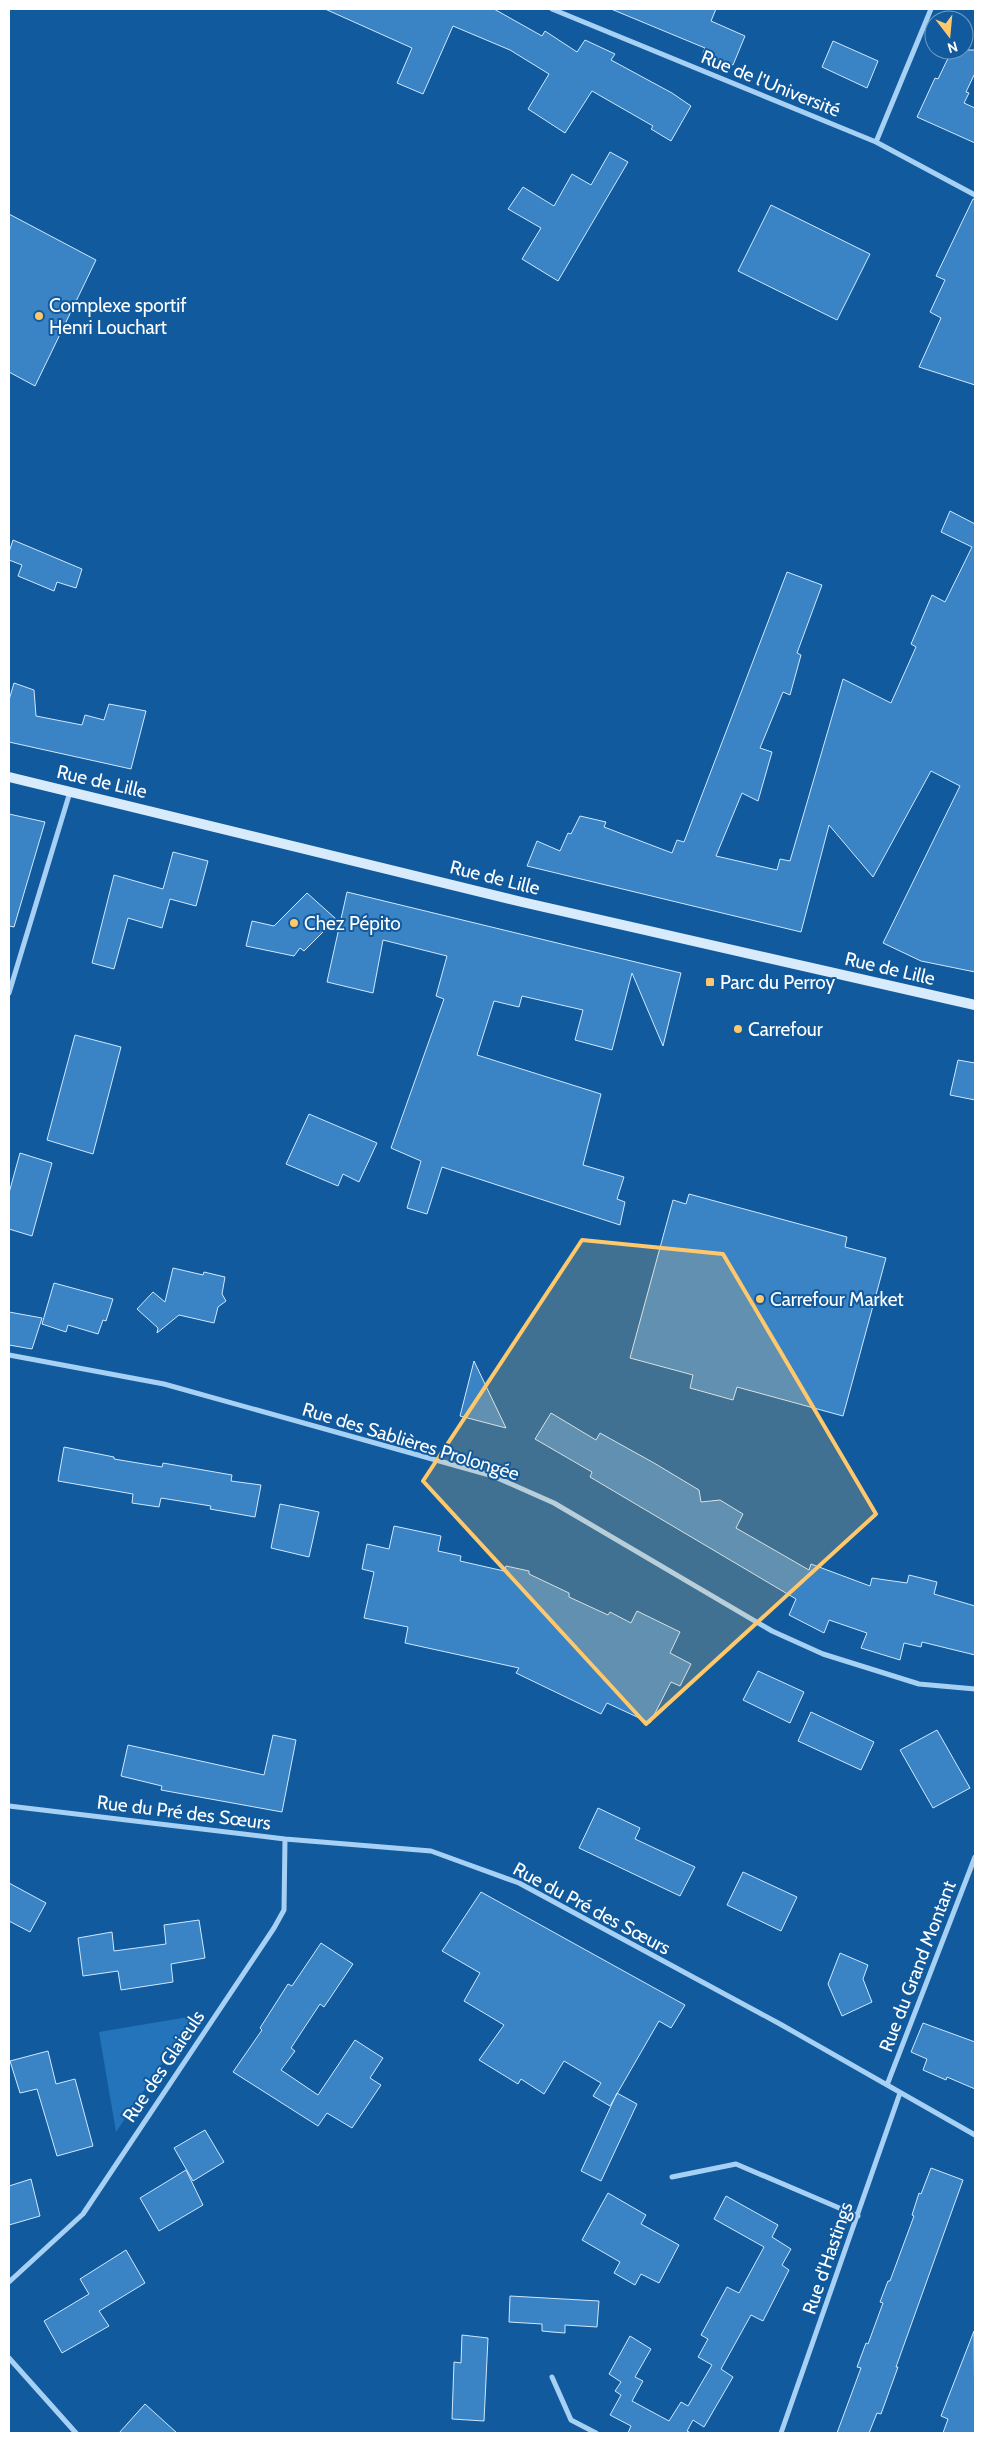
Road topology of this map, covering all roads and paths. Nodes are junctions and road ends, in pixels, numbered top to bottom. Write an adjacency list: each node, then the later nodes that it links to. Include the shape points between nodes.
1 (552, 9): 3 (street, Rue de l'Université)
2 (931, 9): 3 (street)
3 (876, 142): 4 (street, Rue de l'Université)
4 (975, 195)
5 (9, 777): 6 (main road, Rue de Lille)
6 (70, 792): 7 (street); 8 (main road, Rue de Lille, via 522,902)
7 (9, 993)
8 (975, 1005)
9 (9, 1356): 10 (street, Rue des Sablières Prolongée, via 164,1384 493,1476 554,1503 772,1631 823,1654 919,1684)
10 (975, 1689)
11 (9, 1806): 12 (street, Rue du Pré des Sœurs)
12 (285, 1838): 14 (street, Rue du Pré des Sœurs, via 431,1851 519,1883); 19 (street, Rue des Glaieuls, via 284,1910 274,1928 83,2214)
13 (975, 1857): 14 (street, Rue du Grand Montant)
14 (886, 2085): 15 (street, Rue du Pré des Sœurs)
15 (900, 2093): 16 (street, Rue du Pré des Sœurs); 18 (street, Rue d'Hastings)
16 (975, 2135)
17 (672, 2177): 18 (street, via 736,2164)
18 (858, 2216): 24 (street, Rue d'Hastings)
19 (9, 2282)
20 (9, 2358): 22 (street)
21 (552, 2377): 23 (street, via 571,2420)
22 (76, 2433)
23 (596, 2433)
24 (781, 2433)

